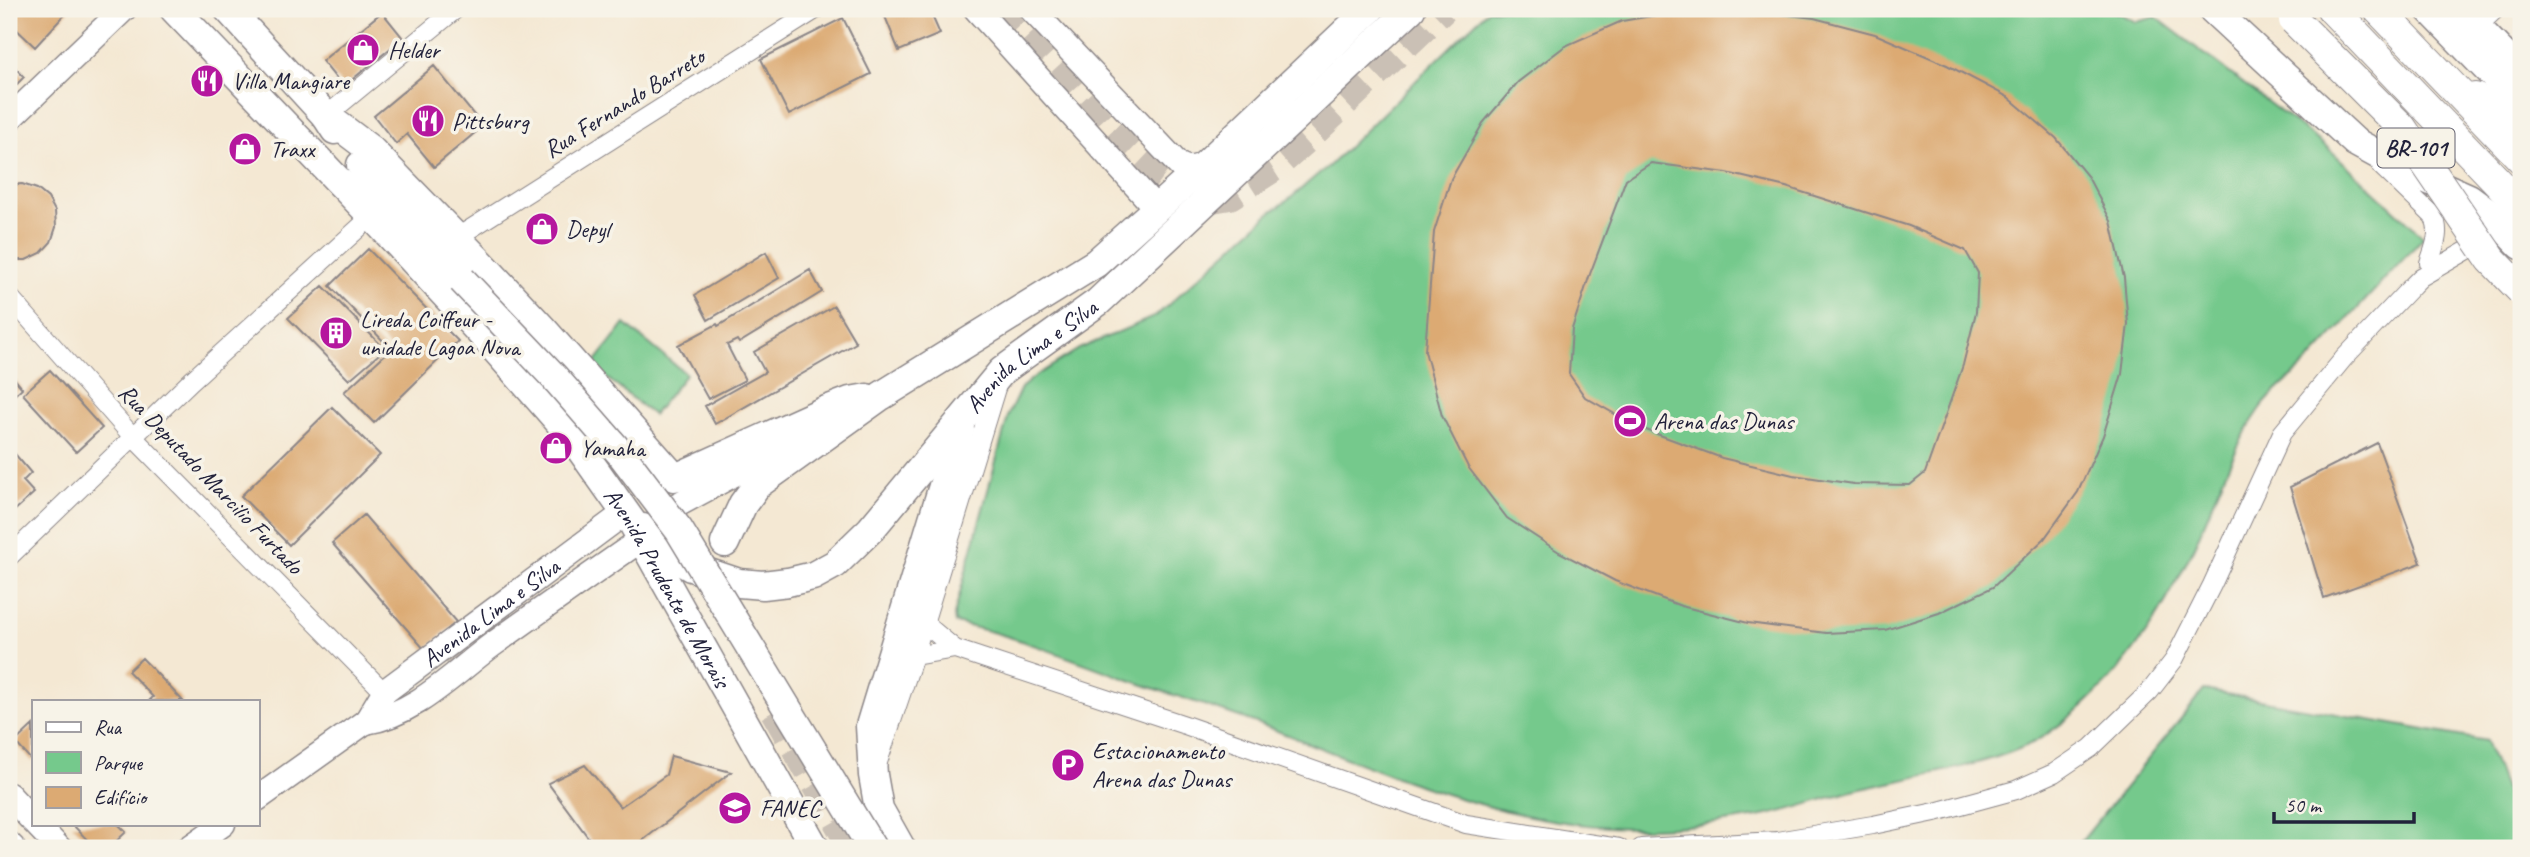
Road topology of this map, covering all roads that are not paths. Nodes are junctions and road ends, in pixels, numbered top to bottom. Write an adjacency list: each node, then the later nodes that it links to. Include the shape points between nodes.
1 (124, 9): 21 (main road)
2 (174, 9): 28 (main road, Avenida Prudente de Morais)
3 (228, 9): 20 (main road)
4 (456, 9): 20 (street)
5 (817, 9): 30 (street, Rua Fernando Barreto)
6 (976, 9): 27 (main road)
7 (1031, 9): 25 (main road, via 1179,165 1189,169)
8 (1370, 9): 25 (main road, Avenida Lima e Silva)
9 (1411, 9): 34 (main road, Avenida Lima e Silva, via 1098,302)
10 (2211, 9): 23 (main road)
11 (2332, 9): 29 (highway, BR-101)
12 (2378, 9): 18 (highway, BR-101)
13 (2429, 9): 16 (main road)
14 (2496, 9): 16 (street)
15 (2289, 14): 32 (highway, BR-101, bridge, via 2401,127 2491,259)
16 (2465, 21): 17 (main road); 19 (main road)
17 (2521, 70)
18 (2453, 86): 22 (highway); 24 (highway, BR-101)
19 (2521, 104)
20 (326, 116): 30 (main road, via 371,150); 59 (main road, bridge, via 357,161 564,388 679,530)
21 (9, 119)
22 (2521, 123)
23 (2355, 142): 26 (main road); 31 (street, via 2437,223)
24 (2521, 158)
25 (1205, 165): 27 (main road, Avenida Lima e Silva)
26 (2469, 198): 29 (main road); 31 (street)
27 (1155, 207): 35 (main road, Avenida Lima e Silva, via 1096,263)
28 (372, 216): 37 (street); 39 (main road, Avenida Prudente de Morais, via 569,433)
29 (2516, 227): 31 (street)
30 (456, 238): 35 (main road, via 674,477 824,411)
31 (2425, 270): 62 (street, via 2282,432 2175,660 2091,748 2054,773 2016,790 1923,814 1777,841)
32 (2521, 290)
33 (9, 296): 37 (street, Rua Deputado Marcilio Furtado)
34 (1002, 371): 36 (main road, Avenida Lima e Silva); 42 (street)
35 (881, 396): 38 (main road); 40 (main road, Avenida Lima e Silva, via 757,485)
36 (963, 419): 39 (main road, Avenida Lima e Silva, via 871,529 835,564 813,576 763,585 738,583 691,568); 48 (main road, via 873,712 869,734)
37 (133, 437): 41 (street); 46 (street, Rua Deputado Marcilio Furtado)
38 (679, 504)
39 (633, 524): 46 (main road, Avenida Lima e Silva); 47 (main road, Avenida Lima e Silva, via 423,698 395,715); 58 (main road, Avenida Prudente de Morais)
40 (725, 544)
41 (9, 557)
42 (924, 623): 43 (street); 44 (street)
43 (955, 649): 44 (street); 61 (street, via 1466,824)
44 (914, 656): 48 (street)
45 (447, 664): 47 (main road)
46 (384, 692): 47 (main road, Avenida Lima e Silva)
47 (366, 722): 50 (main road, Avenida Lima e Silva)
48 (873, 775): 60 (main road, via 879,808)
49 (9, 795): 51 (main road)
50 (259, 798)
51 (32, 820)
52 (38, 826): 56 (main road)
53 (220, 826): 57 (main road)
54 (9, 844): 55 (main road)
55 (13, 848)
56 (59, 848)
57 (190, 848)
58 (815, 848)
59 (872, 848)
60 (901, 848)
61 (1619, 848)
62 (1641, 848)

